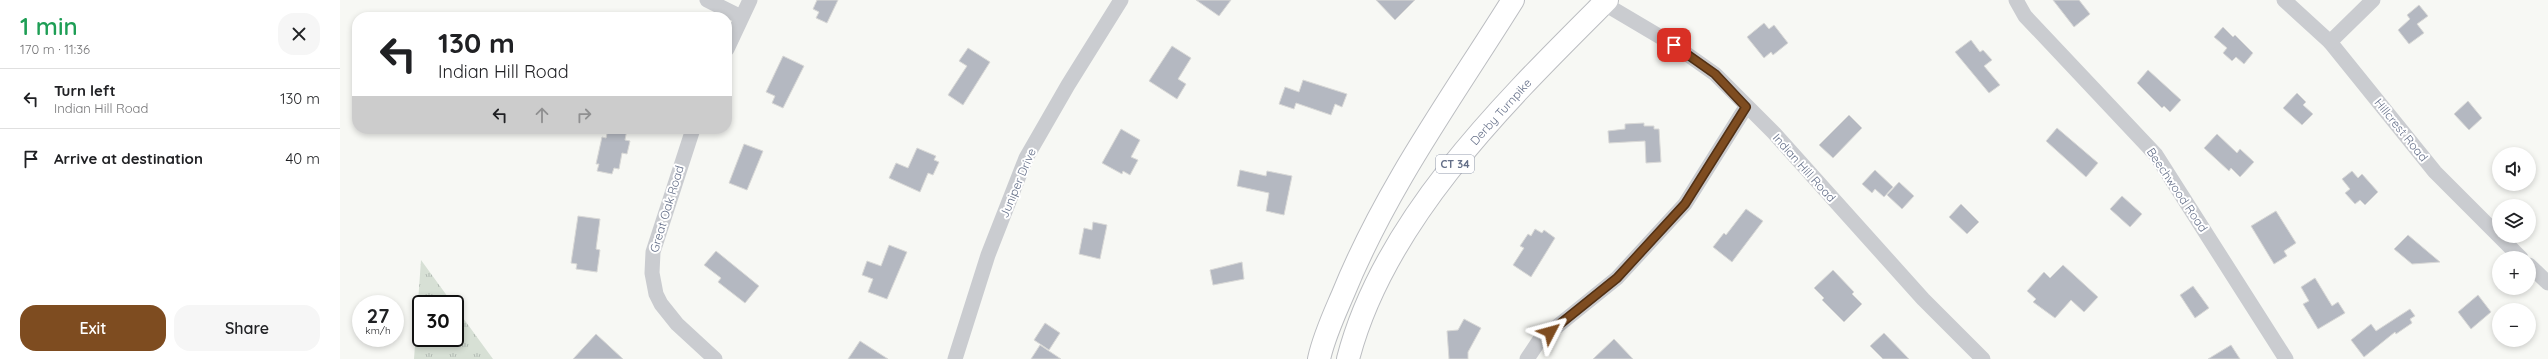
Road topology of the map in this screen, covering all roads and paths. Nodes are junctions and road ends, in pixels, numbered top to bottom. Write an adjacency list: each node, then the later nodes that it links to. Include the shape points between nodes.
1 (707, 0): 9 (street)
2 (750, 0): 11 (street)
3 (1121, 0): 20 (street, Juniper Drive, via 1026,158 988,255)
4 (2016, 0): 25 (street, Beechwood Road, via 2024,16 2156,155)
5 (2284, 0): 13 (street, Hillcrest Road)
6 (2373, 0): 13 (street)
7 (1510, 1): 21 (highway, via 1377,218 1346,288)
8 (1603, 1): 14 (street, Indian Hill Road, via 1700,62); 22 (highway, Derby Turnpike / CT 34, via 1499,112 1435,188 1386,267 1352,342)
9 (731, 12)
10 (732, 12): 11 (street)
11 (741, 17): 12 (street)
12 (732, 38)
13 (2330, 42): 16 (street, Hillcrest Road, via 2435,172)
14 (1746, 107): 23 (street, via 1685,204 1617,278 1539,341); 24 (street, Indian Hill Road, via 1774,133 1923,299)
15 (691, 134): 19 (street, Great Oak Road, via 656,240 651,263 656,294 667,311 694,341)
16 (2514, 251)
17 (2536, 272): 18 (street)
18 (2548, 283)
19 (715, 359)
20 (955, 359)
21 (1319, 359)
22 (1348, 359)
23 (1527, 359)
24 (1983, 359)
25 (2286, 359)

